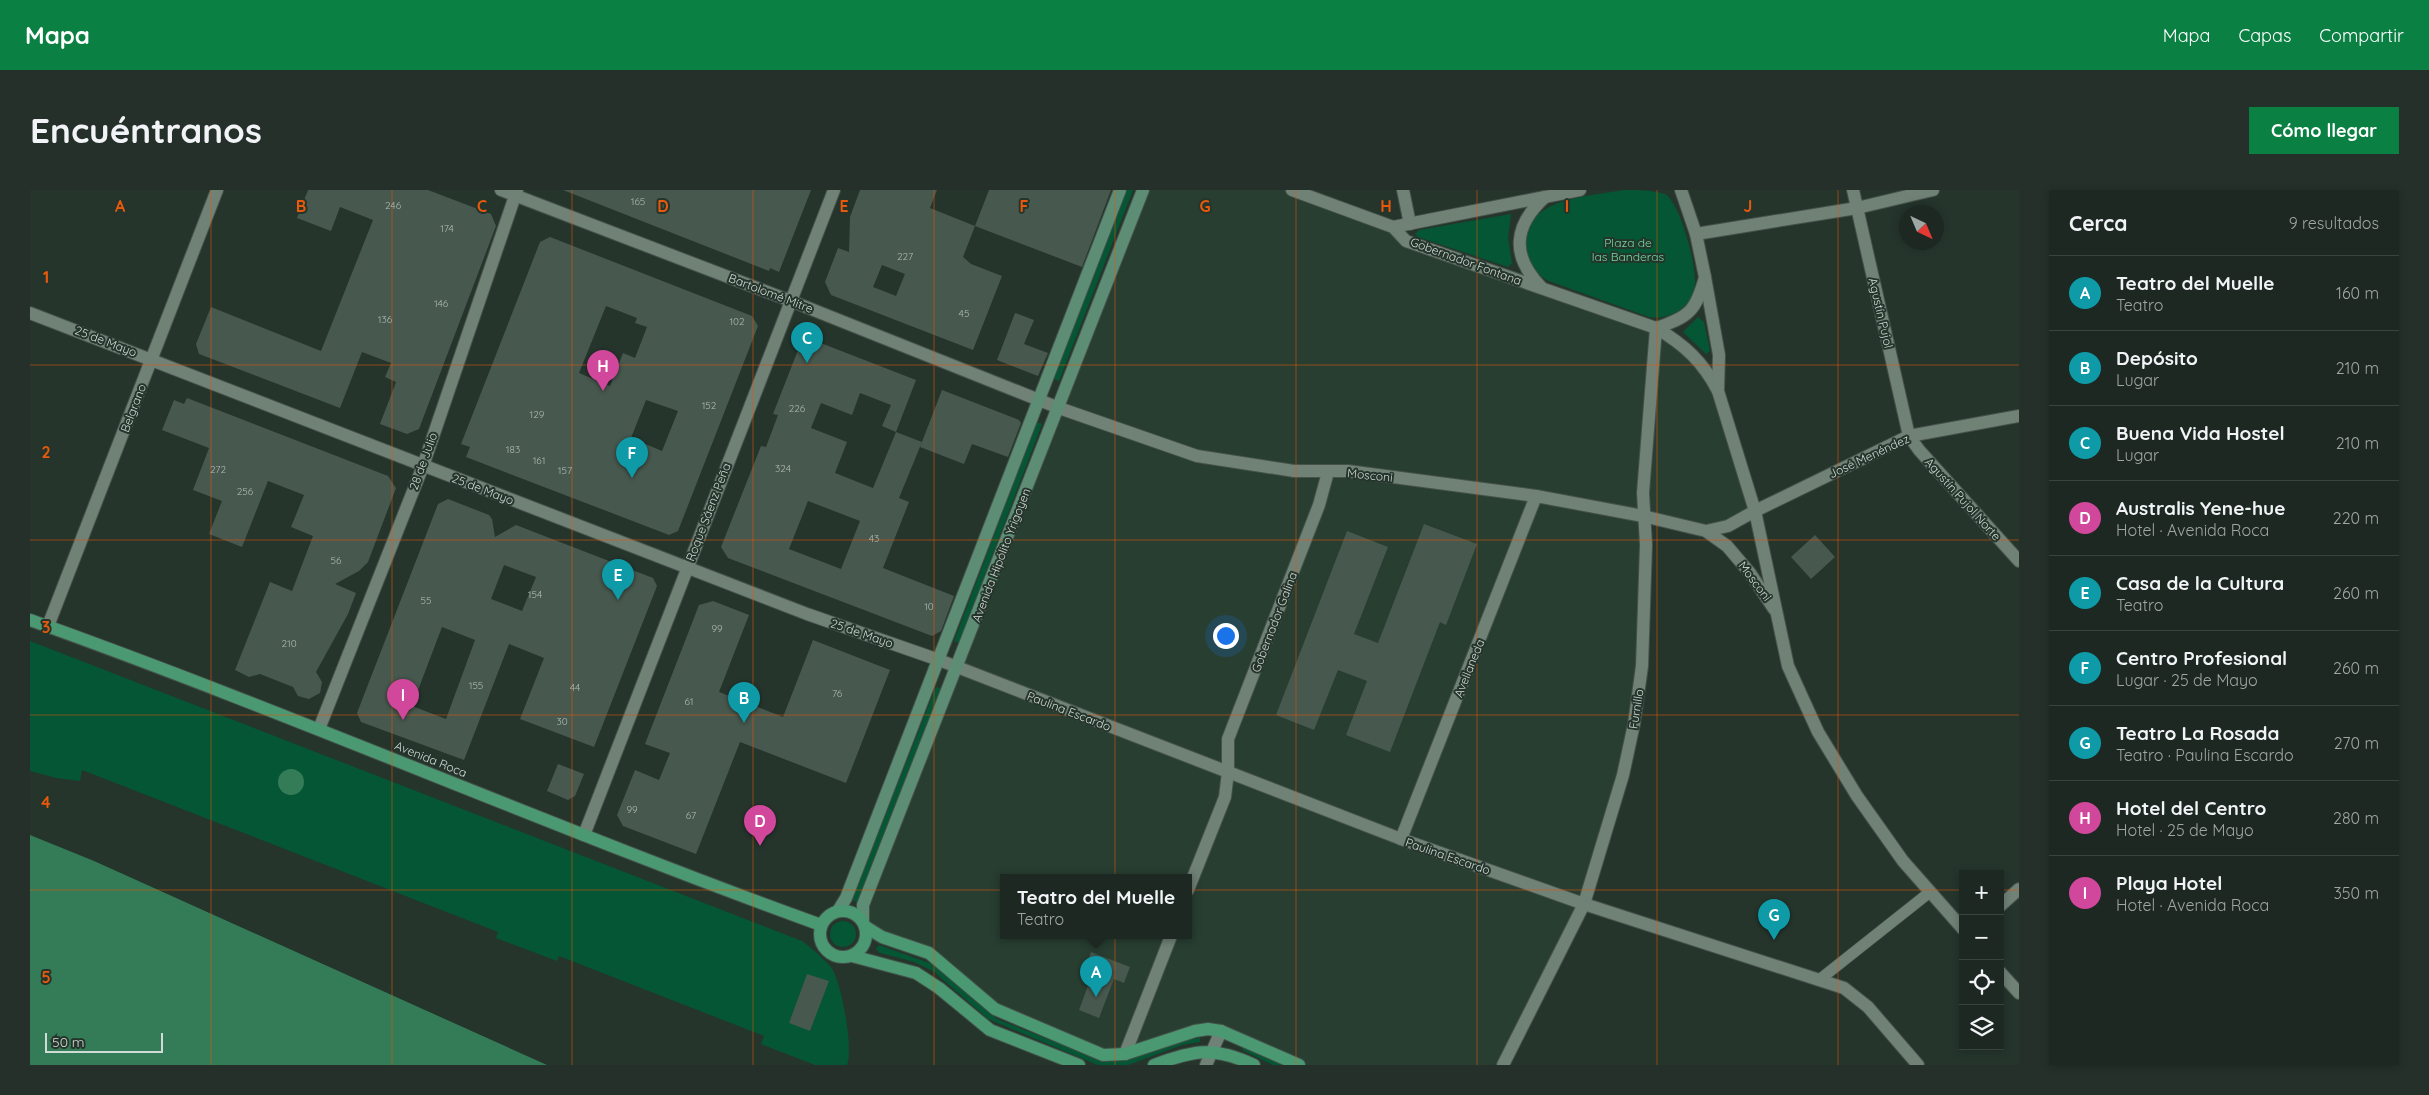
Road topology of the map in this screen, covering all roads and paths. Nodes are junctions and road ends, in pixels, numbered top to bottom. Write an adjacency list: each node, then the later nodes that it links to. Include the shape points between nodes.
1 (217, 190): 23 (street, Belgrano)
2 (501, 190): 12 (street, Bartolomé Mitre)
3 (834, 190): 20 (street, Roque Sáenz Peña)
4 (1120, 190): 25 (main road, Avenida Hipólito Yrigoyen)
5 (1143, 190): 26 (main road, Avenida Hipólito Yrigoyen)
6 (1292, 190): 16 (street, Gobernador Fontana)
7 (1403, 190): 15 (street)
8 (1580, 190): 13 (street, Gobernador Fontana)
9 (1681, 190): 17 (street)
10 (1853, 190): 14 (street, Agustín Pujol)
11 (1933, 190): 14 (street)
12 (516, 193): 20 (street, Bartolomé Mitre); 29 (street, 28 de Julio)
13 (1545, 197): 15 (street, Gobernador Fontana); 19 (street, Gobernador Fontana, via 1526,219 1519,246 1526,269)
14 (1857, 208): 17 (street); 28 (street, Agustín Pujol)
15 (1410, 224): 16 (street, Gobernador Fontana)
16 (1393, 228): 19 (street, Gobernador Fontana, via 1406,240)
17 (1696, 234): 18 (street)
18 (1705, 277): 22 (street, via 1692,309 1681,320); 24 (street, via 1719,355)
19 (1543, 289): 22 (street, Gobernador Fontana)
20 (791, 301): 25 (street, Bartolomé Mitre); 36 (street, Roque Sáenz Peña)
21 (30, 313): 23 (street, 25 de Mayo)
22 (1656, 328): 24 (street, Gobernador Fontana, via 1681,343 1699,360); 33 (street, Furnillo)
23 (153, 359): 29 (street, 25 de Mayo); 39 (street, Belgrano)
24 (1718, 391): 32 (street)
25 (1039, 399): 26 (street, Mosconi); 40 (main road, Avenida Hipólito Yrigoyen)
26 (1059, 408): 30 (street, Mosconi, via 1197,456 1294,471); 41 (main road, Avenida Hipólito Yrigoyen)
27 (2019, 416): 28 (street, José Menéndez)
28 (1910, 436): 32 (street, José Menéndez); 35 (street, Agustín Pujol Norte)
29 (423, 466): 36 (street, 25 de Mayo); 42 (street, 28 de Julio)
30 (1328, 472): 31 (street, Mosconi, via 1348,471); 43 (street, Gobernador Galina, via 1319,505 1228,739)
31 (1536, 496): 33 (street, Mosconi); 45 (street, Avellaneda)
32 (1754, 511): 34 (street, Mosconi, via 1728,526); 37 (street)
33 (1643, 516): 34 (street, Mosconi); 50 (street, Furnillo, via 1646,545 1642,666 1634,724 1623,775)
34 (1706, 531): 37 (street, Mosconi, via 1727,546 1750,573)
35 (2019, 561)
36 (686, 568): 40 (street, 25 de Mayo); 44 (street, Roque Sáenz Peña)
37 (1777, 614): 48 (street, via 1788,666 1818,732 1897,853)
38 (30, 620): 39 (main road, Avenida Roca)
39 (48, 626): 42 (main road, Avenida Roca)
40 (939, 660): 41 (street, 25 de Mayo); 51 (main road, Avenida Hipólito Yrigoyen, via 846,898)
41 (957, 668): 43 (street, Paulina Escardo); 52 (main road, Avenida Hipólito Yrigoyen, via 863,905)
42 (319, 729): 44 (main road, Avenida Roca)
43 (1228, 772): 45 (street, Paulina Escardo); 46 (street, Gobernador Galina, via 1224,797)
44 (584, 835): 53 (main road, Avenida Roca)
45 (1401, 839): 50 (street, Paulina Escardo)
46 (1192, 880)
47 (2019, 889): 49 (street)
48 (1930, 892): 54 (street); 58 (street)
49 (2004, 902)
50 (1584, 904): 58 (street, Paulina Escardo); 68 (street, Furnillo)
51 (838, 911): 52 (main road, via 852,912); 53 (main road, via 826,918)
52 (864, 924): 56 (main road, via 867,934 863,947); 62 (main road, via 882,937 929,953 995,1009 1103,1055)
53 (822, 925): 56 (main road, via 820,937 826,950 838,957)
54 (1959, 925)
55 (1170, 939): 62 (street)
56 (852, 956): 63 (main road, via 916,973 990,1030)
57 (2004, 976): 59 (street)
58 (1819, 980): 69 (street, Paulina Escardo, via 1844,988 1868,1007)
59 (2019, 993)
60 (1221, 1031): 61 (street); 62 (main road, via 1196,1031); 67 (main road)
61 (1212, 1052): 64 (main road, via 1184,1054); 65 (street); 66 (main road, via 1223,1052)
62 (1125, 1054)
63 (1079, 1065)
64 (1154, 1065)
65 (1206, 1065)
66 (1254, 1065)
67 (1299, 1065)
68 (1503, 1065)
69 (1918, 1065)

